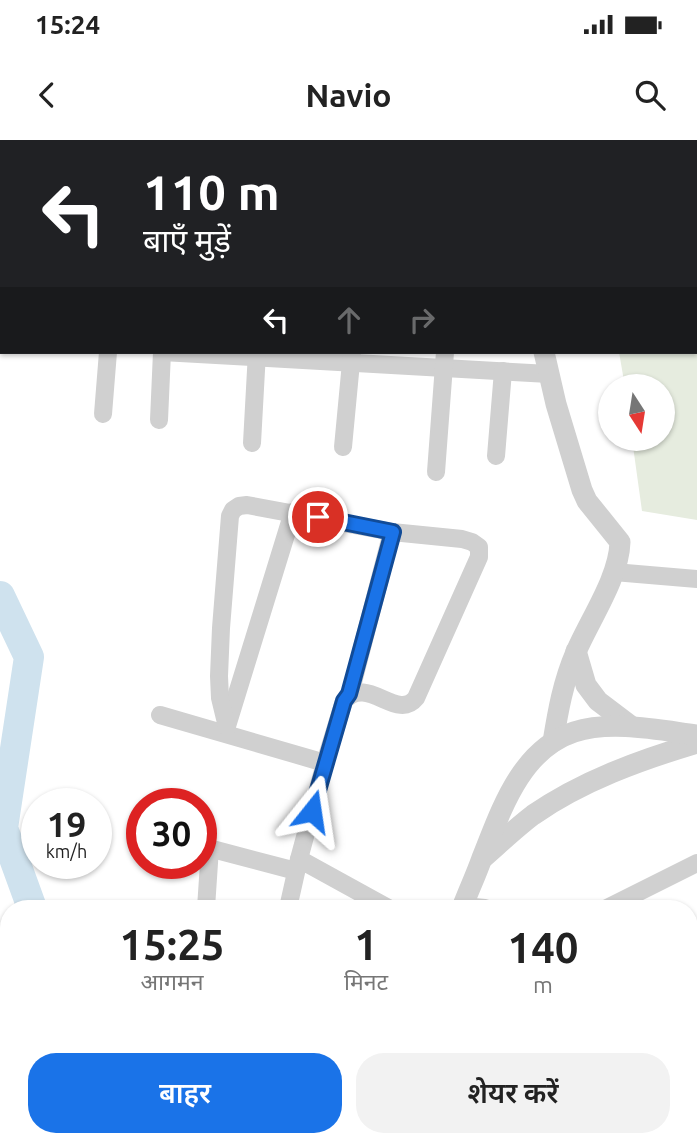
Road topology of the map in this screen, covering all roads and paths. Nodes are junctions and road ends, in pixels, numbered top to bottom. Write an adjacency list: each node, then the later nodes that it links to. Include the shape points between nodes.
1 (108, 354): 10 (street)
2 (162, 354): 11 (street)
3 (225, 354): 5 (street)
4 (545, 354): 9 (street)
5 (257, 355): 6 (street); 12 (street)
6 (351, 357): 7 (street); 13 (street)
7 (445, 360): 8 (street); 15 (street)
8 (503, 372): 9 (street); 14 (street)
9 (550, 374): 18 (street, via 582,490 621,542)
10 (103, 414)
11 (159, 420)
12 (252, 443)
13 (343, 447)
14 (496, 456)
15 (436, 472)
16 (293, 512): 17 (street); 24 (street); 24 (street, via 247,505 239,506 230,516 219,676)
17 (393, 532): 21 (street); 21 (street, via 462,539 479,547 480,557 412,703 398,705 359,692)
18 (614, 572): 19 (street); 20 (street)
19 (697, 579)
20 (576, 651): 23 (street, via 586,685 598,701); 26 (street, via 565,678)
21 (349, 694): 28 (street)
22 (160, 715): 24 (street)
23 (631, 726): 25 (street); 26 (street, via 574,732)
24 (227, 731): 28 (street)
25 (697, 735)
26 (553, 742): 30 (street, via 513,785)
27 (697, 743): 30 (street, via 582,786 533,815)
28 (325, 764): 32 (street)
29 (217, 849): 32 (street)
30 (482, 859): 37 (street)
31 (697, 863): 38 (street)
32 (298, 865): 35 (street); 36 (street)
33 (206, 879): 34 (street)
34 (206, 900)
35 (290, 900)
36 (371, 900)
37 (465, 900)
38 (626, 900)

